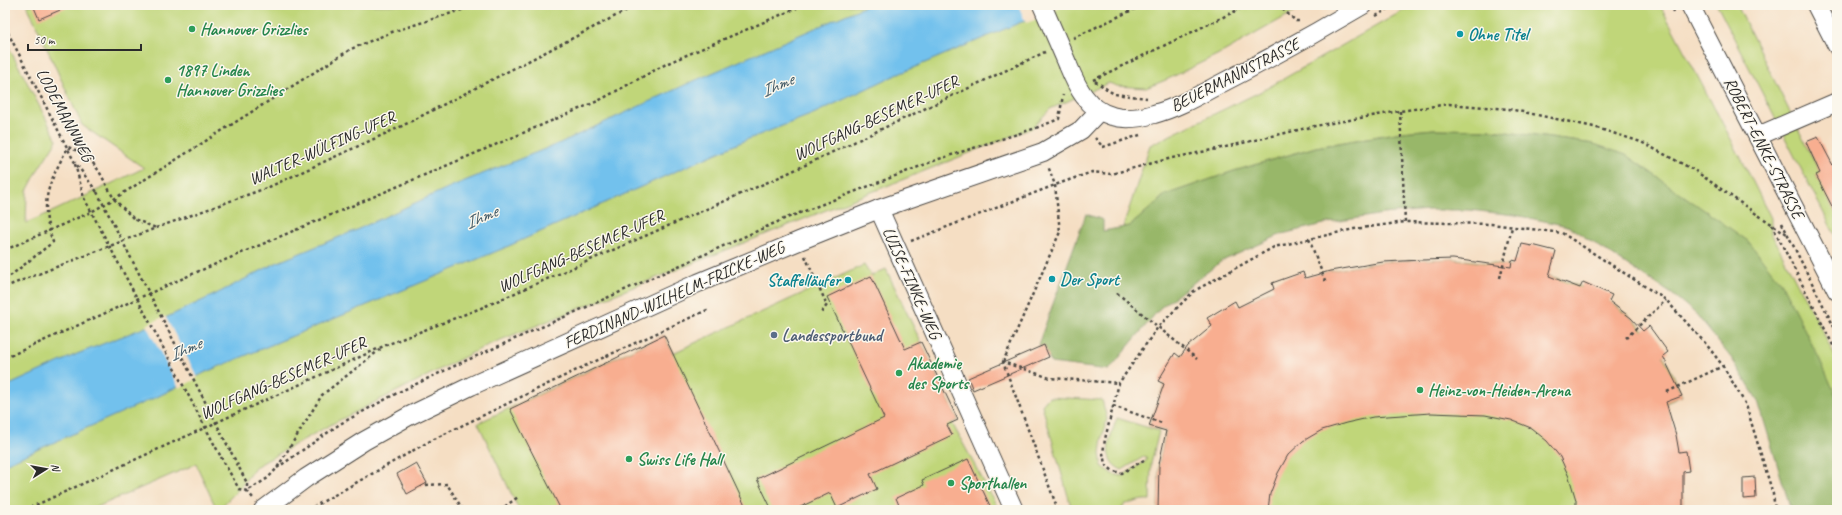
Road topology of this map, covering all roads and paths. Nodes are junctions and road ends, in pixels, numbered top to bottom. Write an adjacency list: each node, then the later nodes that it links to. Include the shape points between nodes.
1 (477, 5): 25 (path, via 392,32 351,49)
2 (637, 5): 30 (path, WALTER-WÜLFING-UFER, via 398,128 270,187)
3 (804, 5): 50 (path, via 668,63 598,101 197,272)
4 (1042, 5): 19 (street, bridge, via 1078,88)
5 (1144, 5): 13 (path)
6 (1248, 5): 17 (path, via 1093,80 1114,94)
7 (1278, 5): 11 (path, via 1296,21)
8 (1363, 5): 19 (street, BEUERMANNSTRASSE, via 1284,51 1173,107 1155,114 1124,118)
9 (1690, 5): 21 (street, ROBERT-ENKE-STRASSE)
10 (1816, 5): 14 (street)
11 (1303, 21)
12 (5, 26): 22 (path, LODEMANNWEG)
13 (1072, 39)
14 (1837, 46)
15 (1050, 49): 48 (path, WOLFGANG-BESEMER-UFER, via 784,176 481,308)
16 (1064, 95): 59 (path, via 1058,119 939,159 784,219 463,362 399,392 340,424)
17 (1153, 97)
18 (1837, 102): 21 (street)
19 (1099, 111): 26 (street, FERDINAND-WILHELM-FRICKE-WEG, via 1081,130 1043,152)
20 (1400, 111): 24 (path, via 1315,126 1111,174 1092,172); 27 (path); 28 (path, via 1449,104 1509,109 1594,127 1641,142 1694,170)
21 (1758, 136): 40 (street, ROBERT-ENKE-STRASSE)
22 (68, 147): 23 (path, LODEMANNWEG); 25 (path, via 86,154 99,171); 31 (path, via 50,181 45,208)
23 (74, 161): 61 (path, LODEMANNWEG, bridge, via 97,192 247,483); 61 (path, bridge, via 84,198 239,489)
24 (1054, 185): 34 (path); 52 (path, via 1060,232)
25 (114, 199): 30 (path, via 134,219); 31 (path)
26 (879, 209): 33 (street, FERDINAND-WILHELM-FRICKE-WEG); 34 (street, LUISE-FINKE-WEG)
27 (1405, 222): 29 (path, via 1491,224); 32 (path, via 1354,229)
28 (1771, 224): 46 (path, via 1787,234); 49 (path)
29 (1512, 227): 36 (path); 42 (path, via 1562,233)
30 (156, 228): 39 (path, WALTER-WÜLFING-UFER)
31 (49, 231): 35 (path); 37 (path, via 53,242)
32 (1309, 239): 38 (path); 45 (path, via 1274,246 1226,272 1194,291)
33 (799, 241): 44 (path, via 827,305); 64 (street, FERDINAND-WILHELM-FRICKE-WEG, via 698,284 409,416 306,478)
34 (896, 247): 68 (street, LUISE-FINKE-WEG)
35 (5, 250)
36 (1500, 278)
37 (5, 280)
38 (1326, 283)
39 (5, 287)
40 (1837, 291)
41 (1117, 293): 45 (path)
42 (1666, 300): 47 (path); 53 (path)
43 (709, 309): 65 (path, via 584,366 430,442)
44 (821, 313)
45 (1158, 327): 51 (path); 54 (path)
46 (1837, 333)
47 (1626, 338)
48 (386, 345): 59 (path, via 322,395); 63 (path, WOLFGANG-BESEMER-UFER)
49 (1837, 352)
50 (5, 358)
51 (1197, 359)
52 (1003, 362): 54 (path, via 1050,378); 69 (path)
53 (1723, 366): 55 (path); 70 (path, via 1746,405 1773,494)
54 (1119, 383): 56 (path)
55 (1667, 392)
56 (1112, 406): 57 (path); 58 (path, via 1103,453 1105,464 1112,471 1122,473)
57 (1162, 423)
58 (1144, 460)
59 (277, 468): 61 (path, via 268,478)
60 (426, 485): 66 (path, via 447,484)
61 (247, 491)
62 (518, 497): 67 (path)
63 (25, 510)
64 (263, 510)
65 (308, 510)
66 (463, 510)
67 (500, 510)
68 (1014, 510)
69 (1058, 510)
70 (1775, 510)

